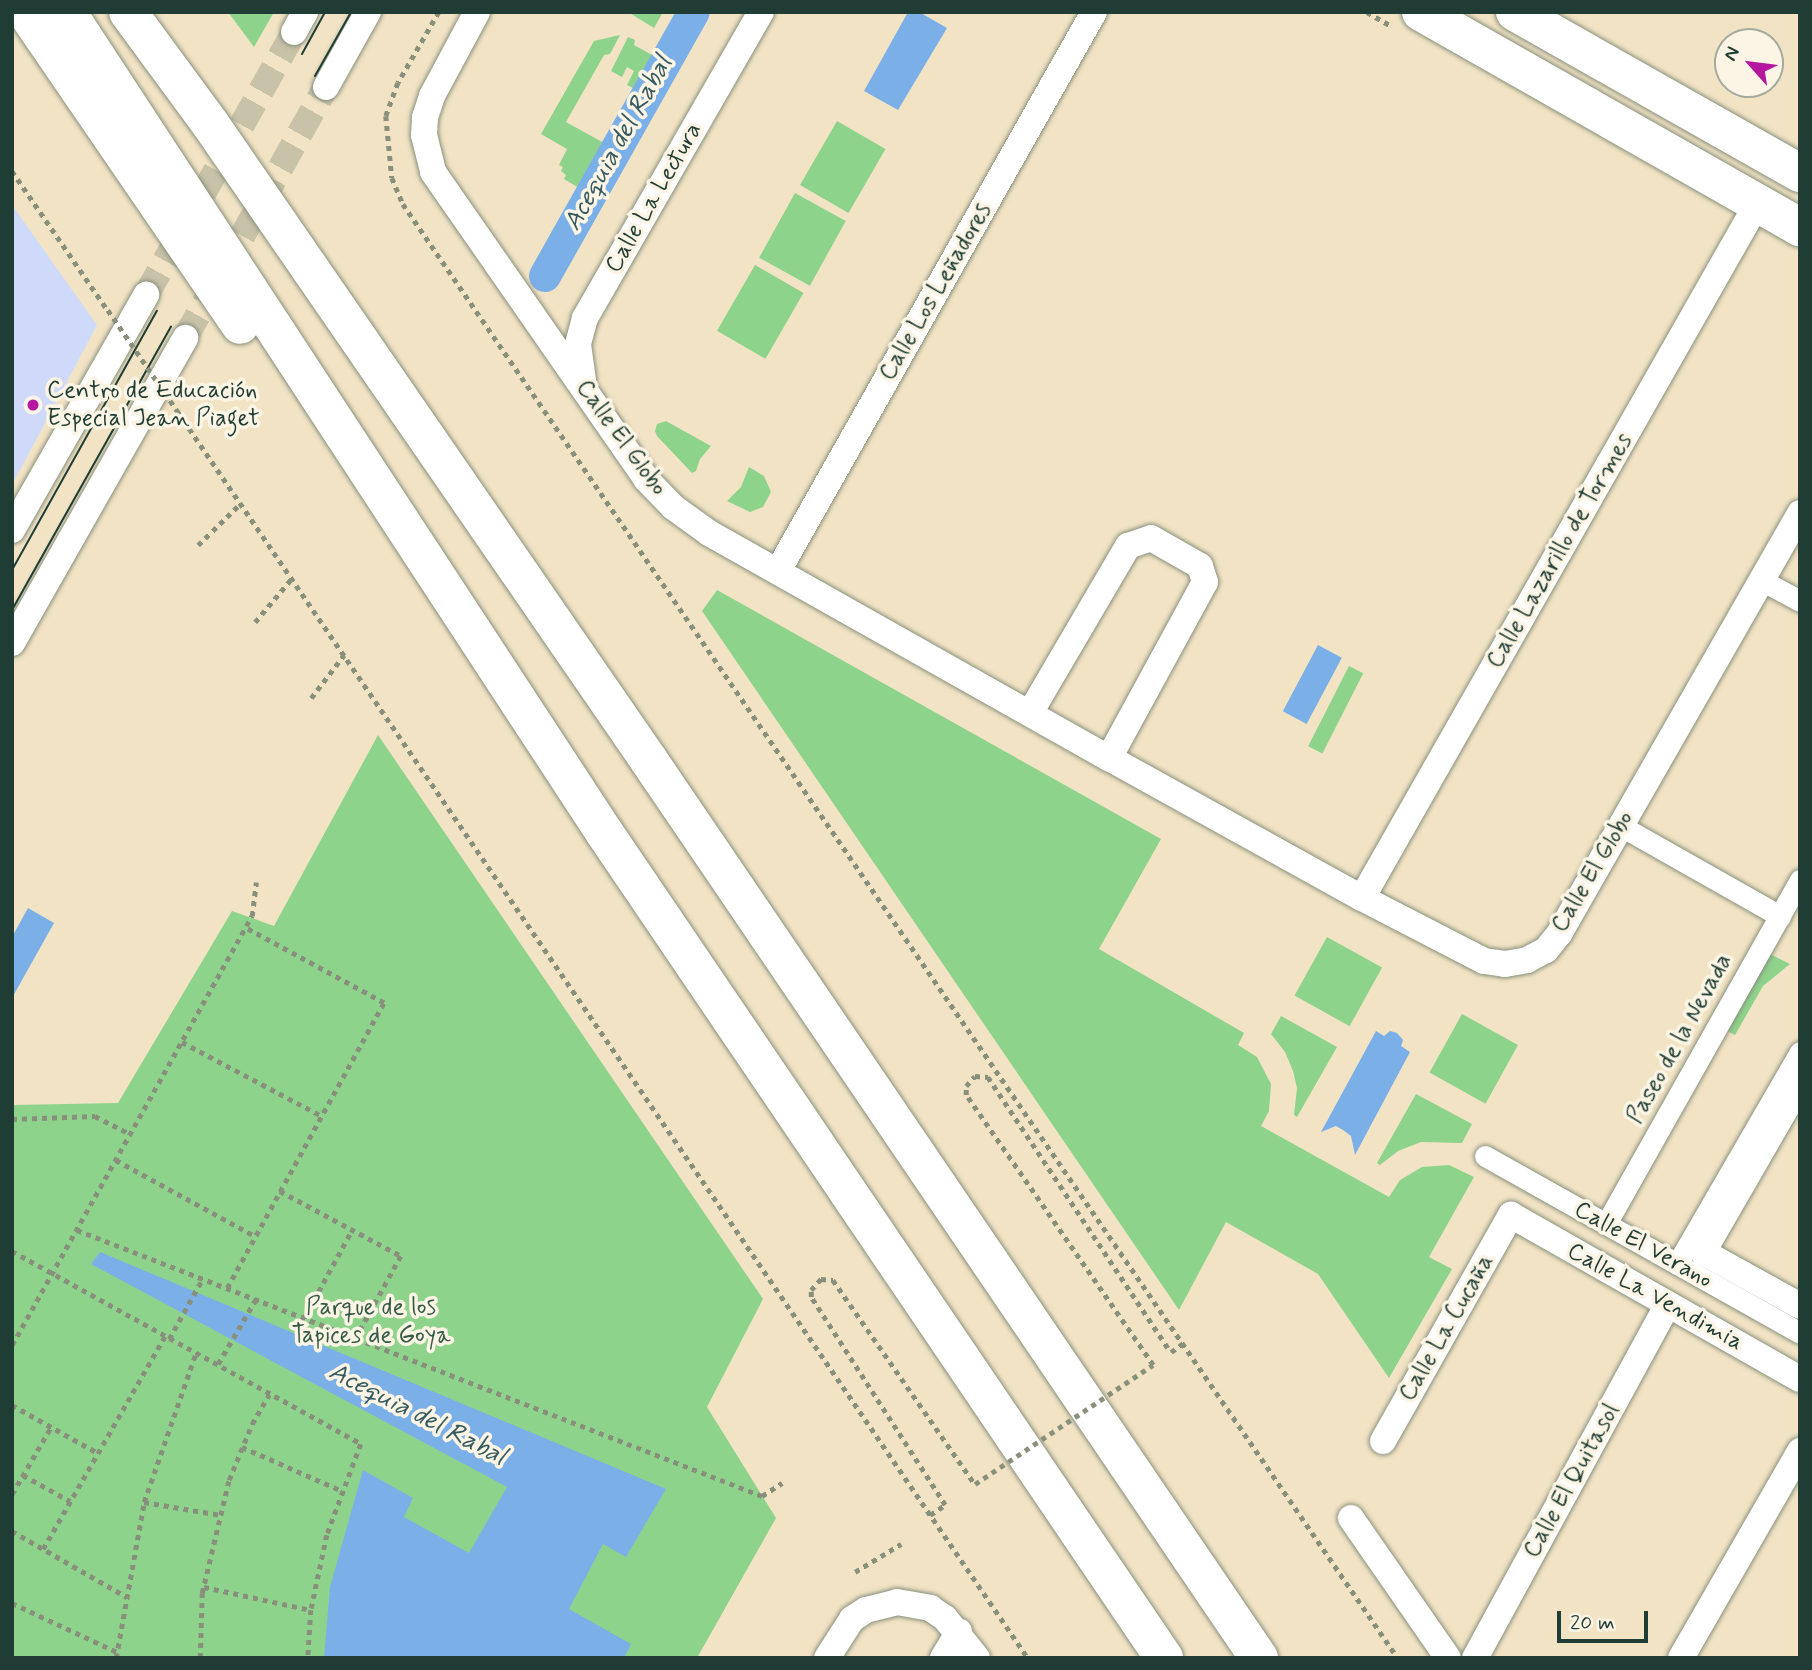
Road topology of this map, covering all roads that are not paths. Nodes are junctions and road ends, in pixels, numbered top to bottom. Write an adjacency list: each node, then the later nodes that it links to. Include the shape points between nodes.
1 (26, 12): 19 (main road, via 246,334)
2 (66, 12): 19 (main road)
3 (128, 12): 12 (main road)
4 (161, 12): 12 (main road)
5 (368, 12): 11 (street)
6 (477, 12): 18 (street, Calle El Globo, via 432,96 425,117 426,154 433,172)
7 (761, 12): 18 (street, Calle La Lectura, via 585,318 578,344)
8 (1094, 12): 22 (street, Calle Los Leñadores)
9 (1422, 12): 14 (main road)
10 (1515, 12): 13 (main road)
11 (326, 87)
12 (211, 125): 50 (main road, via 649,759)
13 (1800, 173)
14 (1757, 204): 15 (main road); 30 (street, Calle Lazarillo de Tormes)
15 (1800, 227)
16 (146, 295): 21 (street)
17 (185, 338): 25 (street)
18 (587, 392): 22 (street, Calle El Globo, via 646,479 673,507)
19 (313, 393): 49 (main road, via 619,855)
20 (1800, 513): 23 (street, Calle El Globo)
21 (12, 530)
22 (778, 571): 26 (street, Calle El Globo)
23 (1761, 580): 24 (street); 28 (street, Calle El Globo)
24 (1800, 601)
25 (12, 642)
26 (1030, 713): 27 (street, Calle El Globo); 27 (street, via 1128,545 1151,538 1200,566 1205,582)
27 (1109, 758): 30 (street, Calle El Globo)
28 (1621, 827): 30 (street, Calle El Globo, via 1559,934 1546,950 1527,960 1485,961); 31 (street)
29 (1800, 880): 31 (street, Paseo de la Nevada)
30 (1362, 898)
31 (1780, 916): 36 (street, Paseo de la Nevada)
32 (1800, 1052): 37 (street)
33 (1800, 1084): 39 (street, Calle El Verano, via 1703,1252)
34 (1485, 1156): 36 (street, Calle El Verano)
35 (1511, 1215): 38 (street, Calle La Vendimia); 42 (street, Calle La Cucaña)
36 (1606, 1224): 37 (street, Calle El Verano)
37 (1677, 1264): 40 (street, Calle El Verano)
38 (1668, 1304): 41 (street, Calle La Vendimia); 52 (street, Calle El Quitasol)
39 (1800, 1306)
40 (1800, 1333)
41 (1800, 1379)
42 (1383, 1441)
43 (1797, 1460): 53 (street)
44 (1351, 1518): 51 (street)
45 (959, 1631): 46 (street, via 930,1608 898,1602 878,1606 852,1619); 47 (street); 48 (street)
46 (827, 1658)
47 (943, 1658)
48 (977, 1658)
49 (1164, 1658)
50 (1259, 1658)
51 (1448, 1658)
52 (1475, 1658)
53 (1681, 1658)

